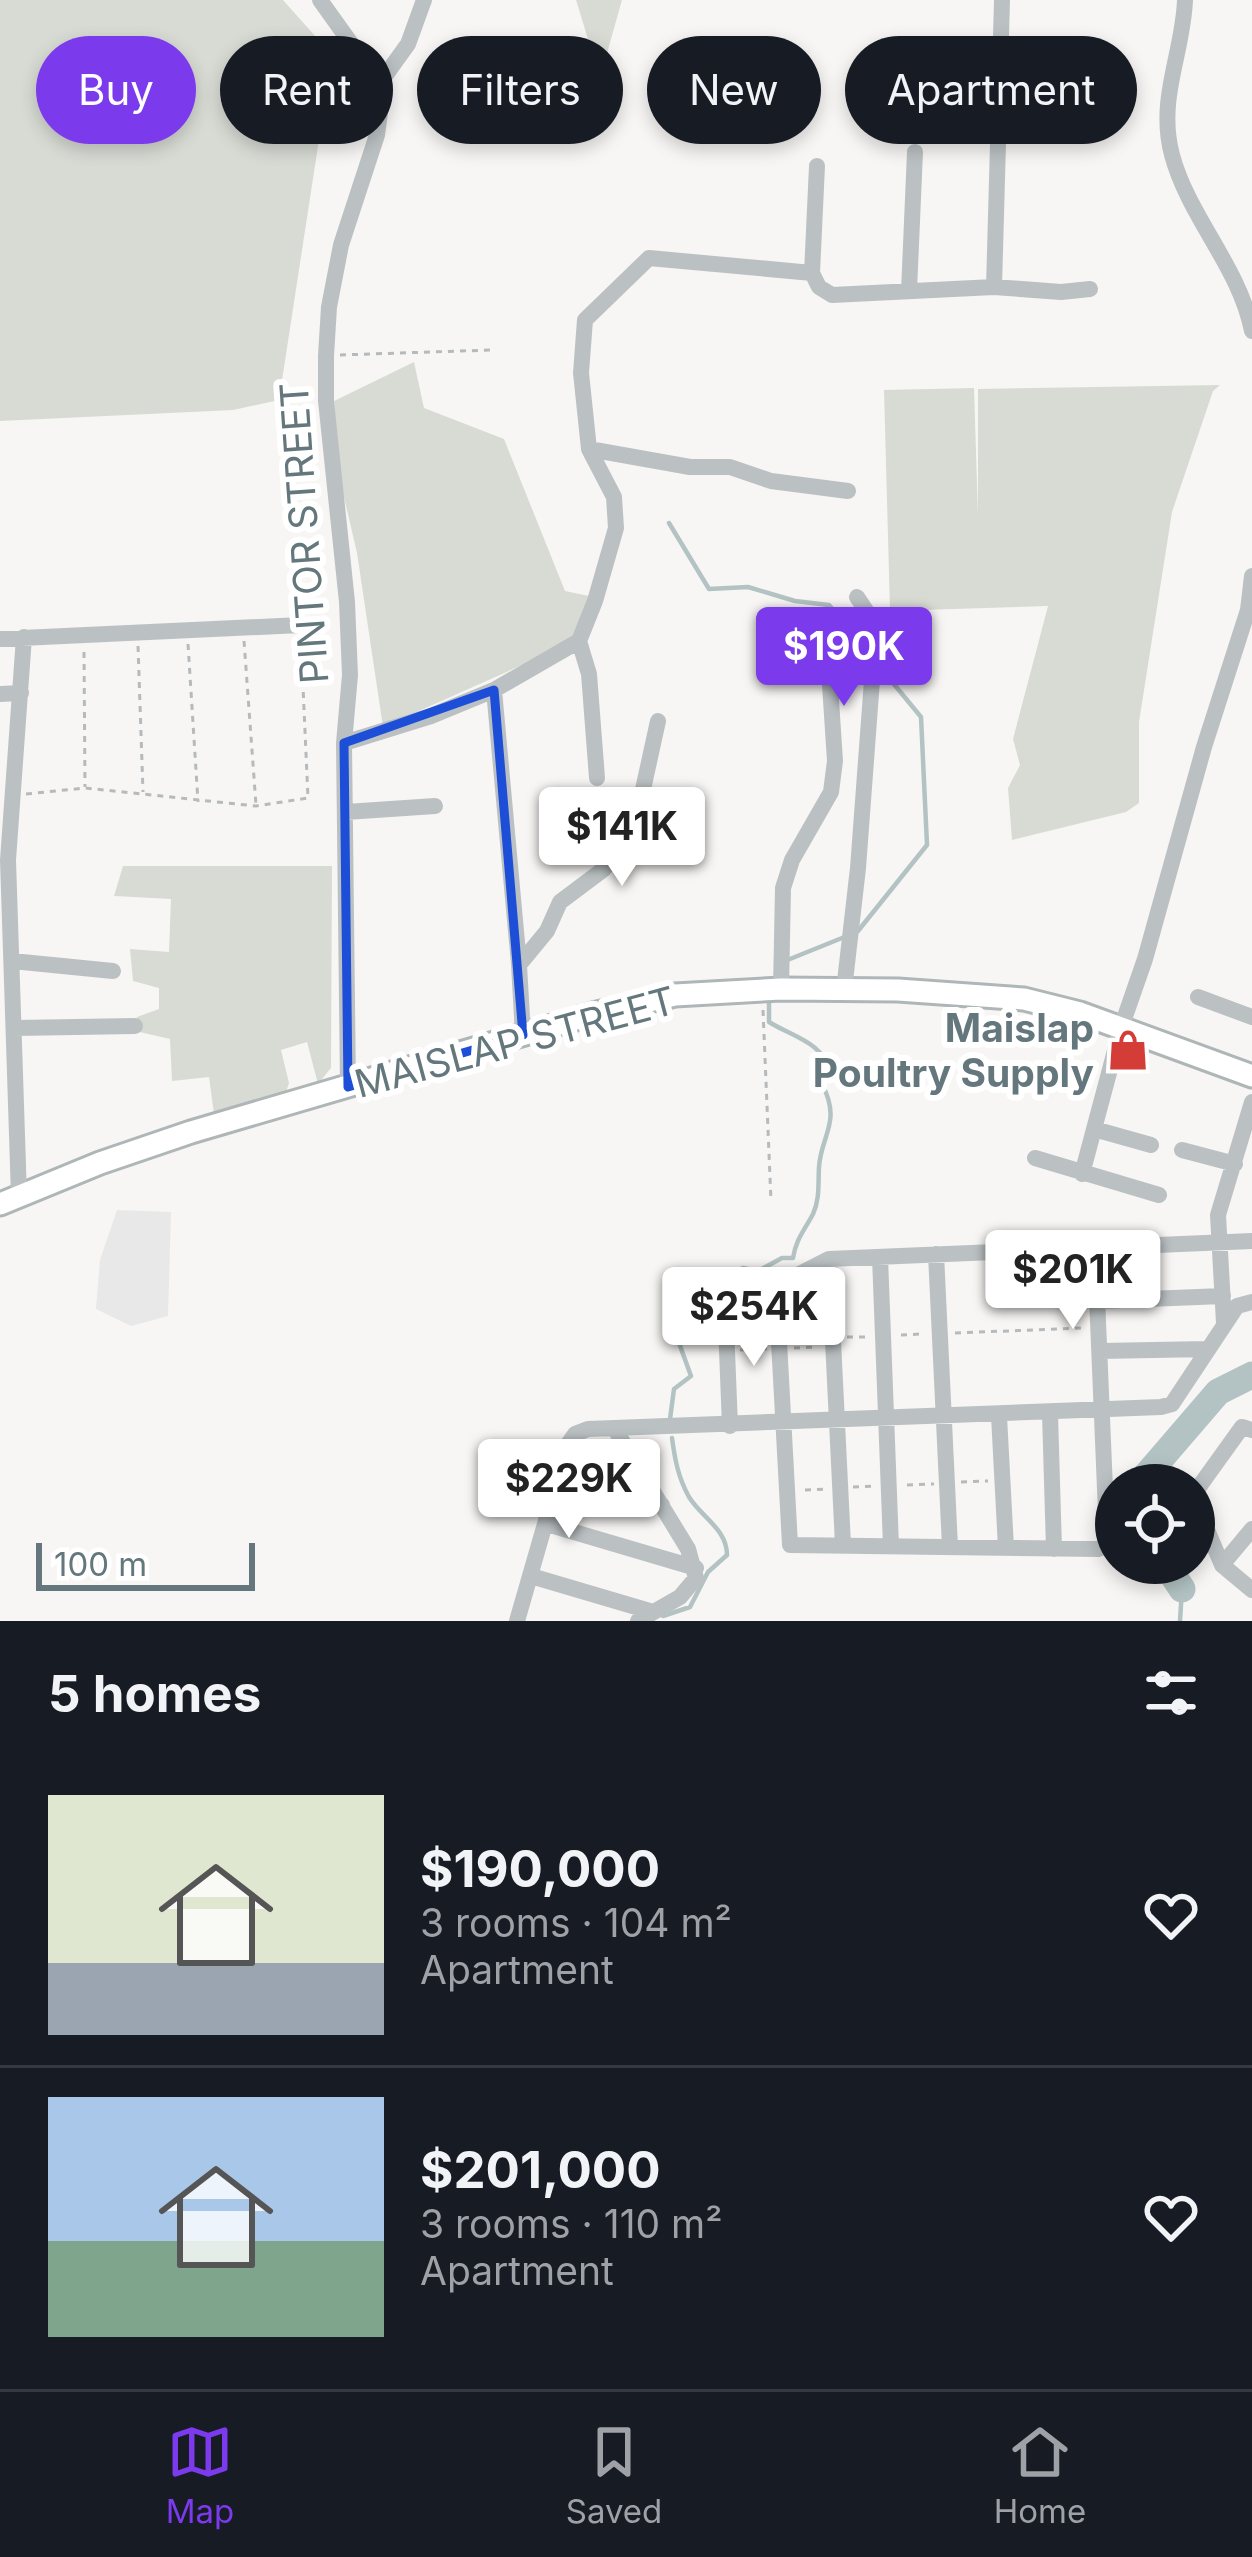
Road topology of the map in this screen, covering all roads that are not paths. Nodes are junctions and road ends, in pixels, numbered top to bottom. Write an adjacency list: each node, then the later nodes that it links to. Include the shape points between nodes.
1 (320, 0): 5 (street)
2 (424, 0): 6 (street)
3 (1002, 0): 11 (street)
4 (1185, 0): 14 (street, via 1171,67 1172,155 1235,278)
5 (348, 36)
6 (393, 64)
7 (373, 144): 28 (street, PINTOR STREET, via 341,245 326,356 347,602)
8 (915, 152): 13 (street)
9 (817, 166): 10 (street)
10 (812, 273): 13 (street, via 832,295); 15 (street, via 649,258 585,320 580,373)
11 (994, 286): 12 (street); 13 (street)
12 (1090, 289)
13 (909, 292)
14 (1252, 332)
15 (589, 449): 16 (street); 22 (street, via 614,497 616,528)
16 (848, 491)
17 (1252, 575): 43 (street)
18 (857, 597): 38 (street, via 875,640)
19 (301, 625): 20 (street)
20 (24, 637): 21 (street); 25 (street)
21 (0, 639)
22 (579, 641): 24 (street); 29 (street, via 590,674)
23 (830, 685): 37 (street, via 831,792 783,888)
24 (494, 691): 28 (street); 34 (street)
25 (21, 693): 26 (street); 30 (street)
26 (0, 694)
27 (658, 721): 34 (street, via 626,839 604,869 560,902)
28 (344, 743): 32 (street, PINTOR STREET)
29 (597, 778)
30 (6, 796): 33 (street)
31 (435, 806): 32 (street)
32 (346, 812): 46 (street, PINTOR STREET)
33 (4, 923): 35 (street)
34 (519, 964): 44 (street)
35 (8, 968): 36 (street); 42 (street)
36 (113, 971)
37 (772, 989): 38 (main road, MAISLAP STREET); 44 (main road, MAISLAP STREET, via 675,995)
38 (844, 990): 43 (main road, MAISLAP STREET, via 1024,999)
39 (1198, 997): 40 (street)
40 (1252, 1017)
41 (135, 1026): 42 (street)
42 (14, 1028): 55 (street)
43 (1120, 1028): 45 (main road, MAISLAP STREET); 48 (street)
44 (523, 1035): 46 (main road, MAISLAP STREET)
45 (1252, 1076)
46 (348, 1087): 55 (main road, MAISLAP STREET, via 143,1147)
47 (1252, 1102): 52 (street)
48 (1094, 1129): 49 (street); 53 (street)
49 (1151, 1144)
50 (1182, 1150): 52 (street)
51 (1035, 1158): 53 (street)
52 (1235, 1164): 57 (street, via 1218,1215)
53 (1082, 1174): 54 (street)
54 (1160, 1195)
55 (9, 1200)
56 (1252, 1241): 57 (street)
57 (1219, 1244): 58 (street); 63 (street)
58 (1095, 1249): 59 (street); 64 (street)
59 (937, 1254): 60 (street); 72 (street)
60 (880, 1257): 61 (street); 73 (street)
61 (829, 1259): 62 (street); 74 (street)
62 (776, 1286): 75 (street); 76 (street, via 725,1300)
63 (1223, 1296): 64 (street); 66 (street)
64 (1098, 1301): 68 (street)
65 (1252, 1302): 66 (street)
66 (1224, 1323): 67 (street)
67 (1208, 1349): 68 (street); 69 (street, via 1172,1404)
68 (1100, 1352): 69 (street)
69 (1103, 1411): 70 (street); 87 (street, via 1106,1546)
70 (1050, 1414): 71 (street); 87 (street)
71 (999, 1416): 72 (street); 86 (street)
72 (944, 1418): 73 (street); 85 (street)
73 (888, 1420): 74 (street); 84 (street)
74 (837, 1422): 75 (street); 83 (street)
75 (784, 1424): 76 (street); 83 (street, via 790,1544)
76 (730, 1426): 78 (street)
77 (1252, 1430): 88 (street, via 1242,1426 1194,1499)
78 (616, 1431): 79 (street, via 575,1434); 80 (street)
79 (560, 1474): 80 (street); 81 (street)
80 (662, 1505): 89 (street)
81 (547, 1524): 89 (street); 90 (street)
82 (1252, 1528): 88 (street)
83 (842, 1545): 84 (street)
84 (891, 1546): 85 (street)
85 (950, 1547): 86 (street)
86 (1006, 1548): 87 (street)
87 (1054, 1549)
88 (1222, 1565): 91 (street)
89 (696, 1568): 92 (street, via 680,1597)
90 (531, 1576): 92 (street); 93 (street)
91 (1252, 1591)
92 (645, 1617)
93 (517, 1621)

